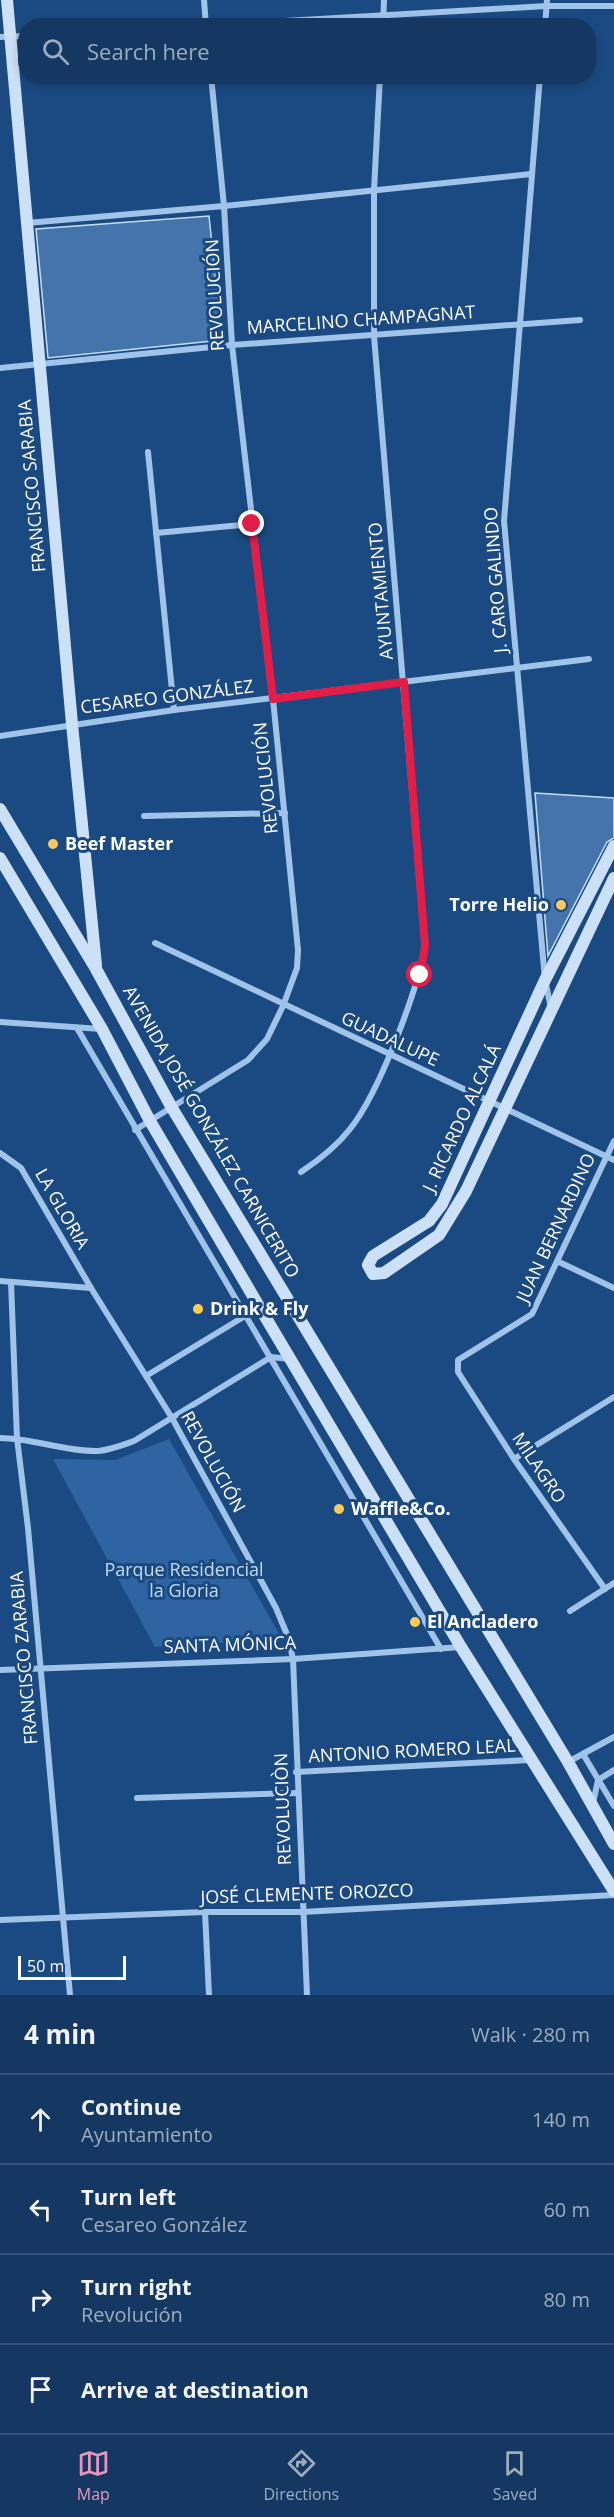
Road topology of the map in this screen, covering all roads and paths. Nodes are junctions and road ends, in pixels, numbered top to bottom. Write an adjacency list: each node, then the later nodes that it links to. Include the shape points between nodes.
1 (7, 0): 11 (street, FRANCISCO SARABIA)
2 (204, 0): 7 (street)
3 (384, 0): 6 (street)
4 (547, 3): 5 (street); 6 (street); 10 (street)
5 (614, 6)
6 (384, 15): 8 (street); 9 (street)
7 (205, 18)
8 (331, 18)
9 (384, 18)
10 (546, 18)
11 (5, 37): 18 (street, FRANCISCO SARABIA)
12 (213, 84): 17 (street, REVOLUCIÓN)
13 (380, 84): 16 (street, AYUNTAMIENTO)
14 (539, 84): 15 (street, J. CARO GALINDO)
15 (531, 174): 16 (street); 20 (street, J. CARO GALINDO)
16 (374, 190): 17 (street); 21 (street, AYUNTAMIENTO)
17 (224, 206): 18 (street); 22 (street, REVOLUCIÓN)
18 (26, 223): 23 (street, FRANCISCO SARABIA)
19 (580, 320): 20 (street, MARCELINO CHAMPAGNAT)
20 (520, 323): 21 (street, MARCELINO CHAMPAGNAT); 29 (street, J. CARO GALINDO, via 504,521)
21 (374, 336): 22 (street, MARCELINO CHAMPAGNAT); 30 (street, AYUNTAMIENTO)
22 (232, 345): 23 (street, MARCELINO CHAMPAGNAT); 26 (street, REVOLUCIÓN)
23 (39, 364): 24 (street, MARCELINO CHAMPAGNAT); 33 (street, FRANCISCO SARABIA)
24 (0, 368)
25 (148, 452): 27 (street)
26 (252, 524): 27 (street); 31 (street, REVOLUCIÓN)
27 (156, 533): 32 (street)
28 (589, 659): 29 (street, CESAREO GONZÁLEZ)
29 (517, 670): 30 (street, CESAREO GONZÁLEZ); 43 (street, J. CARO GALINDO)
30 (404, 682): 31 (street, CESAREO GONZÁLEZ); 49 (street, AYUNTAMIENTO, via 425,946 420,975)
31 (273, 699): 32 (street, CESAREO GONZÁLEZ); 36 (street, REVOLUCIÓN)
32 (174, 710): 33 (street, CESAREO GONZÁLEZ)
33 (72, 724): 34 (street, CESAREO GONZÁLEZ); 42 (street, FRANCISCO SARABIA)
34 (0, 736)
35 (0, 808): 42 (street, AVENIDA JOSÉ GONZÁLEZ CARNICERITO)
36 (285, 813): 37 (street); 44 (street, REVOLUCIÓN, via 298,950 297,968)
37 (144, 816)
38 (614, 846): 43 (street, J. RICARDO ALCALÁ)
39 (0, 858): 48 (street)
40 (614, 878): 45 (street, J. RICARDO ALCALÁ)
41 (155, 943): 44 (street, GUADALUPE)
42 (96, 969): 51 (street, AVENIDA JOSÉ GONZÁLEZ CARNICERITO)
43 (545, 980): 45 (street, J. CARO GALINDO); 50 (street, J. RICARDO ALCALÁ)
44 (283, 1006): 49 (street, GUADALUPE); 51 (street, REVOLUCIÓN, via 267,1039 248,1060)
45 (551, 1009): 52 (street, J. RICARDO ALCALÁ)
46 (0, 1022): 47 (street)
47 (77, 1028): 48 (street); 54 (street)
48 (102, 1029): 53 (street)
49 (388, 1053): 50 (street, GUADALUPE); 59 (street, AYUNTAMIENTO, via 351,1128)
50 (489, 1103): 52 (street, GUADALUPE); 52 (street, J. RICARDO ALCALÁ, via 442,1204 429,1221 373,1256 368,1265 373,1274 384,1273 439,1236 466,1191)
51 (172, 1108): 53 (street, REVOLUCIÓN); 86 (street, AVENIDA JOSÉ GONZÁLEZ CARNICERITO)
52 (504, 1109): 57 (street, GUADALUPE)
53 (150, 1121): 54 (street, REVOLUCIÓN); 67 (street)
54 (135, 1130): 65 (street)
55 (614, 1141): 57 (street, JUAN BERNARDINO)
56 (0, 1153): 63 (street, LA GLORIA, via 21,1168)
57 (606, 1157): 58 (street, GUADALUPE); 60 (street, JUAN BERNARDINO)
58 (614, 1160)
59 (301, 1172)
60 (559, 1262): 64 (street); 68 (street, JUAN BERNARDINO, via 532,1314)
61 (0, 1281): 62 (street)
62 (11, 1282): 63 (street); 73 (street, FRANCISCO ZARABIA)
63 (90, 1288): 69 (street, REVOLUCIÓN)
64 (614, 1288)
65 (245, 1316): 66 (street); 69 (street)
66 (271, 1357): 67 (street); 71 (street); 79 (street)
67 (290, 1359): 78 (street)
68 (458, 1360): 74 (street, MILAGRO, via 458,1372)
69 (146, 1376): 71 (street, REVOLUCIÓN)
70 (614, 1397): 74 (street)
71 (171, 1418): 73 (street, via 134,1441 98,1451); 80 (street, REVOLUCIÓN, via 276,1608)
72 (0, 1438): 73 (street)
73 (17, 1438): 81 (street, FRANCISCO ZARABIA)
74 (514, 1459): 76 (street, MILAGRO)
75 (614, 1583): 76 (street)
76 (605, 1589): 77 (street)
77 (570, 1611)
78 (461, 1647): 79 (street, SANTA MÓNICA); 85 (street)
79 (441, 1649): 80 (street, SANTA MÓNICA)
80 (293, 1659): 81 (street, SANTA MÓNICA); 88 (street, REVOLUCIÒN)
81 (40, 1667): 82 (street, SANTA MÓNICA); 98 (street, FRANCISCO ZARABIA)
82 (0, 1670)
83 (614, 1737): 84 (street)
84 (583, 1754): 86 (street); 89 (street)
85 (530, 1760): 88 (street, ANTONIO ROMERO LEAL); 95 (street)
86 (568, 1762): 92 (street, AVENIDA JOSÉ GONZÁLEZ CARNICERITO)
87 (614, 1770): 89 (street)
88 (296, 1772): 90 (street, REVOLUCIÒN)
89 (598, 1780): 92 (street); 93 (street)
90 (297, 1793): 91 (street); 97 (street, REVOLUCIÒN)
91 (137, 1798)
92 (593, 1804): 94 (street, AVENIDA JOSÉ GONZÁLEZ CARNICERITO)
93 (614, 1806)
94 (614, 1844)
95 (614, 1893): 97 (street, JOSÉ CLEMENTE OROZCO)
96 (205, 1912): 97 (street, JOSÉ CLEMENTE OROZCO); 98 (street, JOSÉ CLEMENTE OROZCO); 101 (street)
97 (302, 1912): 102 (street, REVOLUCIÒN)
98 (63, 1918): 99 (street, JOSÉ CLEMENTE OROZCO); 100 (street, FRANCISCO ZARABIA)
99 (0, 1920)
100 (70, 1995)
101 (209, 1995)
102 (307, 1995)

